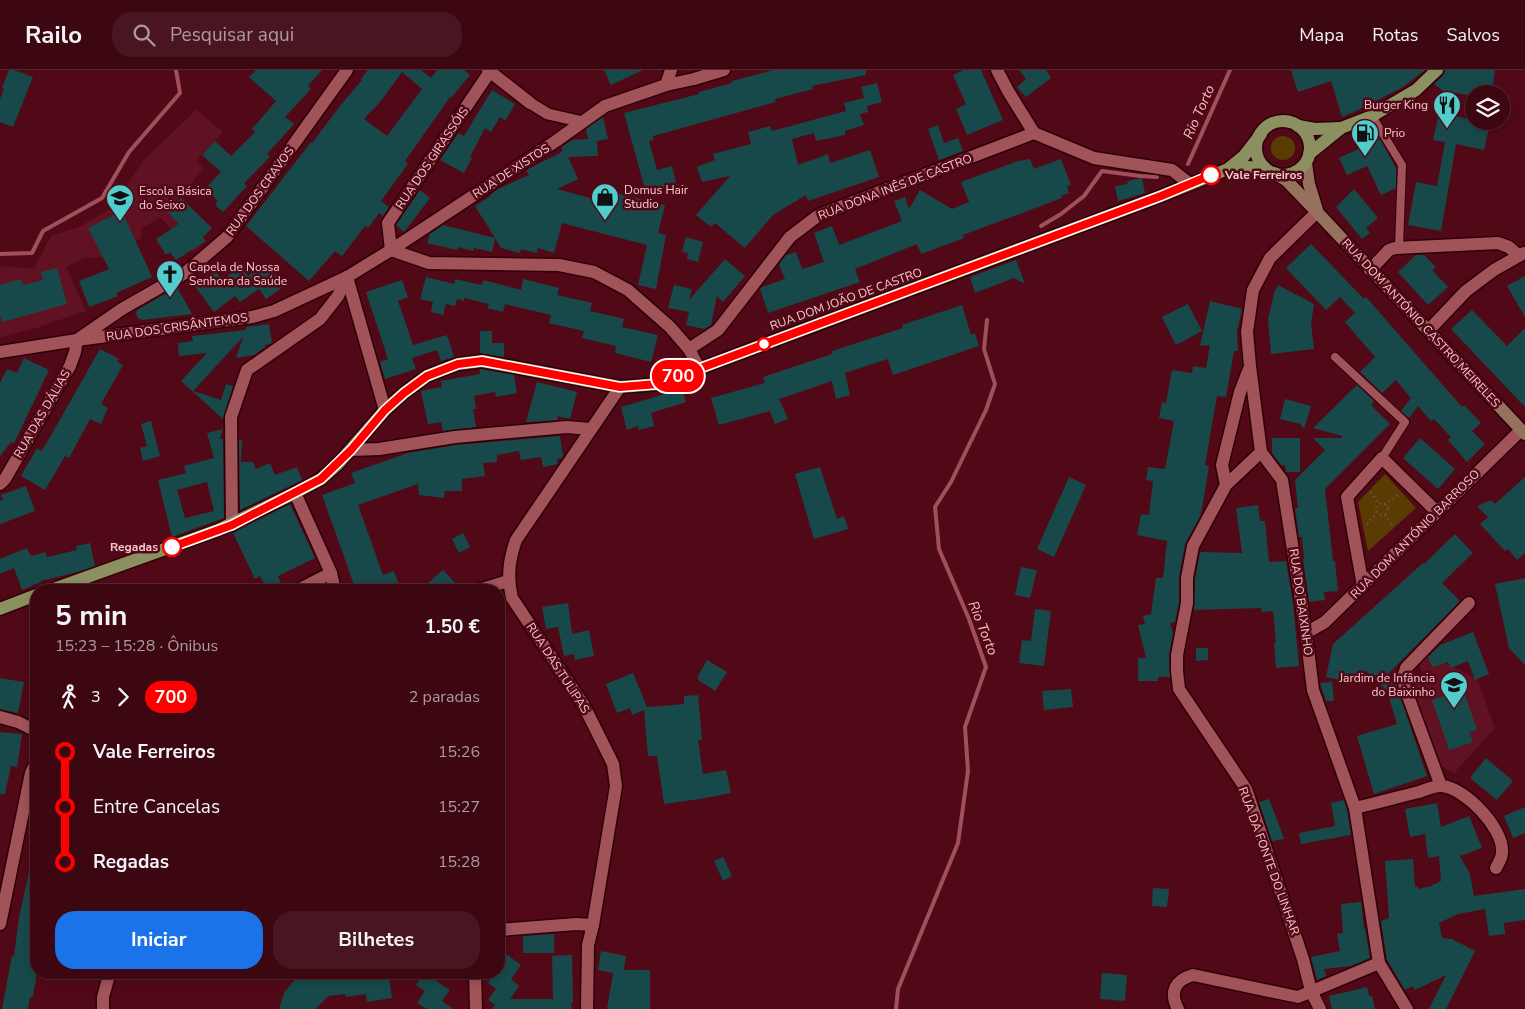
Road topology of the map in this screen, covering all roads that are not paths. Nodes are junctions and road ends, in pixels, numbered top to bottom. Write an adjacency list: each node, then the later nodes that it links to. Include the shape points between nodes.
1 (347, 70): 26 (street, RUA DOS CRAVOS, via 227,237 185,273 122,309)
2 (490, 70): 8 (street); 21 (street, RUA DOS GIRASSÓIS, via 388,223)
3 (671, 70): 7 (street)
4 (724, 70): 7 (street, RUA DE XISTOS)
5 (997, 70): 13 (street)
6 (1437, 70): 9 (main road, via 1416,90)
7 (666, 85): 10 (street, RUA DE XISTOS, via 605,106)
8 (530, 103): 10 (street, via 548,114)
9 (1372, 116): 12 (main road); 20 (lane, via 1402,165)
10 (583, 122): 21 (street, RUA DE XISTOS)
11 (1298, 126): 12 (main road); 14 (main road, via 1274,123); 15 (main road, via 1309,140)
12 (1341, 128): 15 (main road)
13 (1034, 133): 18 (street, via 1094,158 1172,170); 27 (street, RUA DONA INÊS DE CASTRO, via 819,215 790,236 718,330)
14 (1260, 134): 16 (main road, RUA DOM JOÃO DE CASTRO, via 1244,156); 17 (main road, via 1256,151)
15 (1308, 158): 17 (main road, via 1302,168 1290,174); 19 (main road, RUA DOM ANTÓNIO CASTRO MEIRELES, via 1309,184)
16 (1228, 169): 17 (main road, RUA DOM JOÃO DE CASTRO, via 1247,167); 18 (main road, RUA DOM JOÃO DE CASTRO)
17 (1270, 171): 19 (main road, RUA DOM ANTÓNIO CASTRO MEIRELES, via 1286,180)
18 (1190, 184): 31 (main road, RUA DOM JOÃO DE CASTRO)
19 (1317, 212): 23 (main road, RUA DOM ANTÓNIO CASTRO MEIRELES); 30 (street, RUA DO BAIXINHO, via 1270,258 1252,290 1247,332)
20 (1399, 247): 22 (street, via 1498,244); 23 (street, via 1389,250)
21 (391, 250): 24 (street, RUA DE XISTOS); 27 (street, via 429,263 559,265 594,272 628,290 670,327)
22 (1522, 254): 25 (street, via 1466,291)
23 (1370, 270): 25 (main road, RUA DOM ANTÓNIO CASTRO MEIRELES)
24 (347, 277): 26 (street, RUA DOS CRISÂNTEMOS, via 274,311 252,317); 33 (street); 43 (street, via 338,296 320,319 247,370 231,417)
25 (1428, 331): 35 (main road, RUA DOM ANTÓNIO CASTRO MEIRELES)
26 (77, 340): 28 (street, RUA DOS CRISÂNTEMOS); 39 (street, RUA DAS DÁLIAS, via 70,366)
27 (689, 349): 31 (street)
28 (0, 352)
29 (1335, 357): 38 (lane, via 1406,422)
30 (1250, 366): 37 (street, RUA DO BAIXINHO); 40 (street, via 1240,392 1222,465)
31 (699, 368): 32 (main road, RUA DOM JOÃO DE CASTRO, via 658,384)
32 (620, 387): 33 (main road, RUA DOM JOÃO DE CASTRO, via 482,361 458,364 427,376); 34 (street, RUA DAS TULIPAS)
33 (385, 410): 36 (main road, RUA DOM JOÃO DE CASTRO)
34 (590, 429): 36 (street, via 567,427 456,436 380,449); 45 (street, RUA DAS TULIPAS, via 516,540)
35 (1523, 432): 42 (street, RUA DOM ANTÓNIO BARROSO)
36 (351, 450): 41 (main road, RUA DOM JOÃO DE CASTRO, via 321,479)
37 (1262, 452): 40 (street, RUA DA FONTE DO LINHAR); 54 (street, RUA DO BAIXINHO, via 1282,480)
38 (1382, 458): 42 (street); 50 (street, via 1347,497)
39 (0, 484)
40 (1226, 485): 67 (street, RUA DA FONTE DO LINHAR, via 1192,546 1187,603 1177,655 1179,689 1246,789 1304,959)
41 (295, 493): 43 (main road, RUA DOM JOÃO DE CASTRO); 44 (street)
42 (1437, 512): 50 (street, RUA DOM ANTÓNIO BARROSO)
43 (232, 525): 46 (main road, RUA DOM JOÃO DE CASTRO)
44 (331, 573): 47 (street); 48 (street)
45 (508, 581): 49 (street); 62 (street, RUA DAS TULIPAS, via 512,598 583,704 614,764 616,786)
46 (68, 584)
47 (310, 584)
48 (334, 584)
49 (498, 584)
50 (1363, 586): 54 (street, RUA DOM ANTÓNIO BARROSO, via 1326,622)
51 (30, 598): 53 (main road)
52 (1469, 603): 58 (street, via 1406,668 1403,678)
53 (0, 610)
54 (1306, 632): 59 (street, RUA DO BAIXINHO, via 1313,690)
55 (0, 717): 56 (street)
56 (30, 728)
57 (30, 778): 61 (street)
58 (1441, 786): 59 (street); 60 (street, via 1456,791 1491,821 1502,843 1502,858)
59 (1355, 808): 64 (street, RUA DO BAIXINHO)
60 (1496, 868)
61 (0, 924)
62 (593, 925): 63 (street); 70 (street, RUA DAS TULIPAS, via 588,945)
63 (505, 930)
64 (1380, 963): 67 (street); 73 (street, RUA DO BAIXINHO)
65 (108, 979): 68 (street)
66 (476, 979): 69 (street)
67 (1311, 991): 71 (street, via 1291,996 1185,977 1178,983 1173,996); 72 (street, RUA DA FONTE DO LINHAR)
68 (102, 1009)
69 (476, 1009)
70 (586, 1009)
71 (1178, 1009)
72 (1320, 1009)
73 (1407, 1009)

